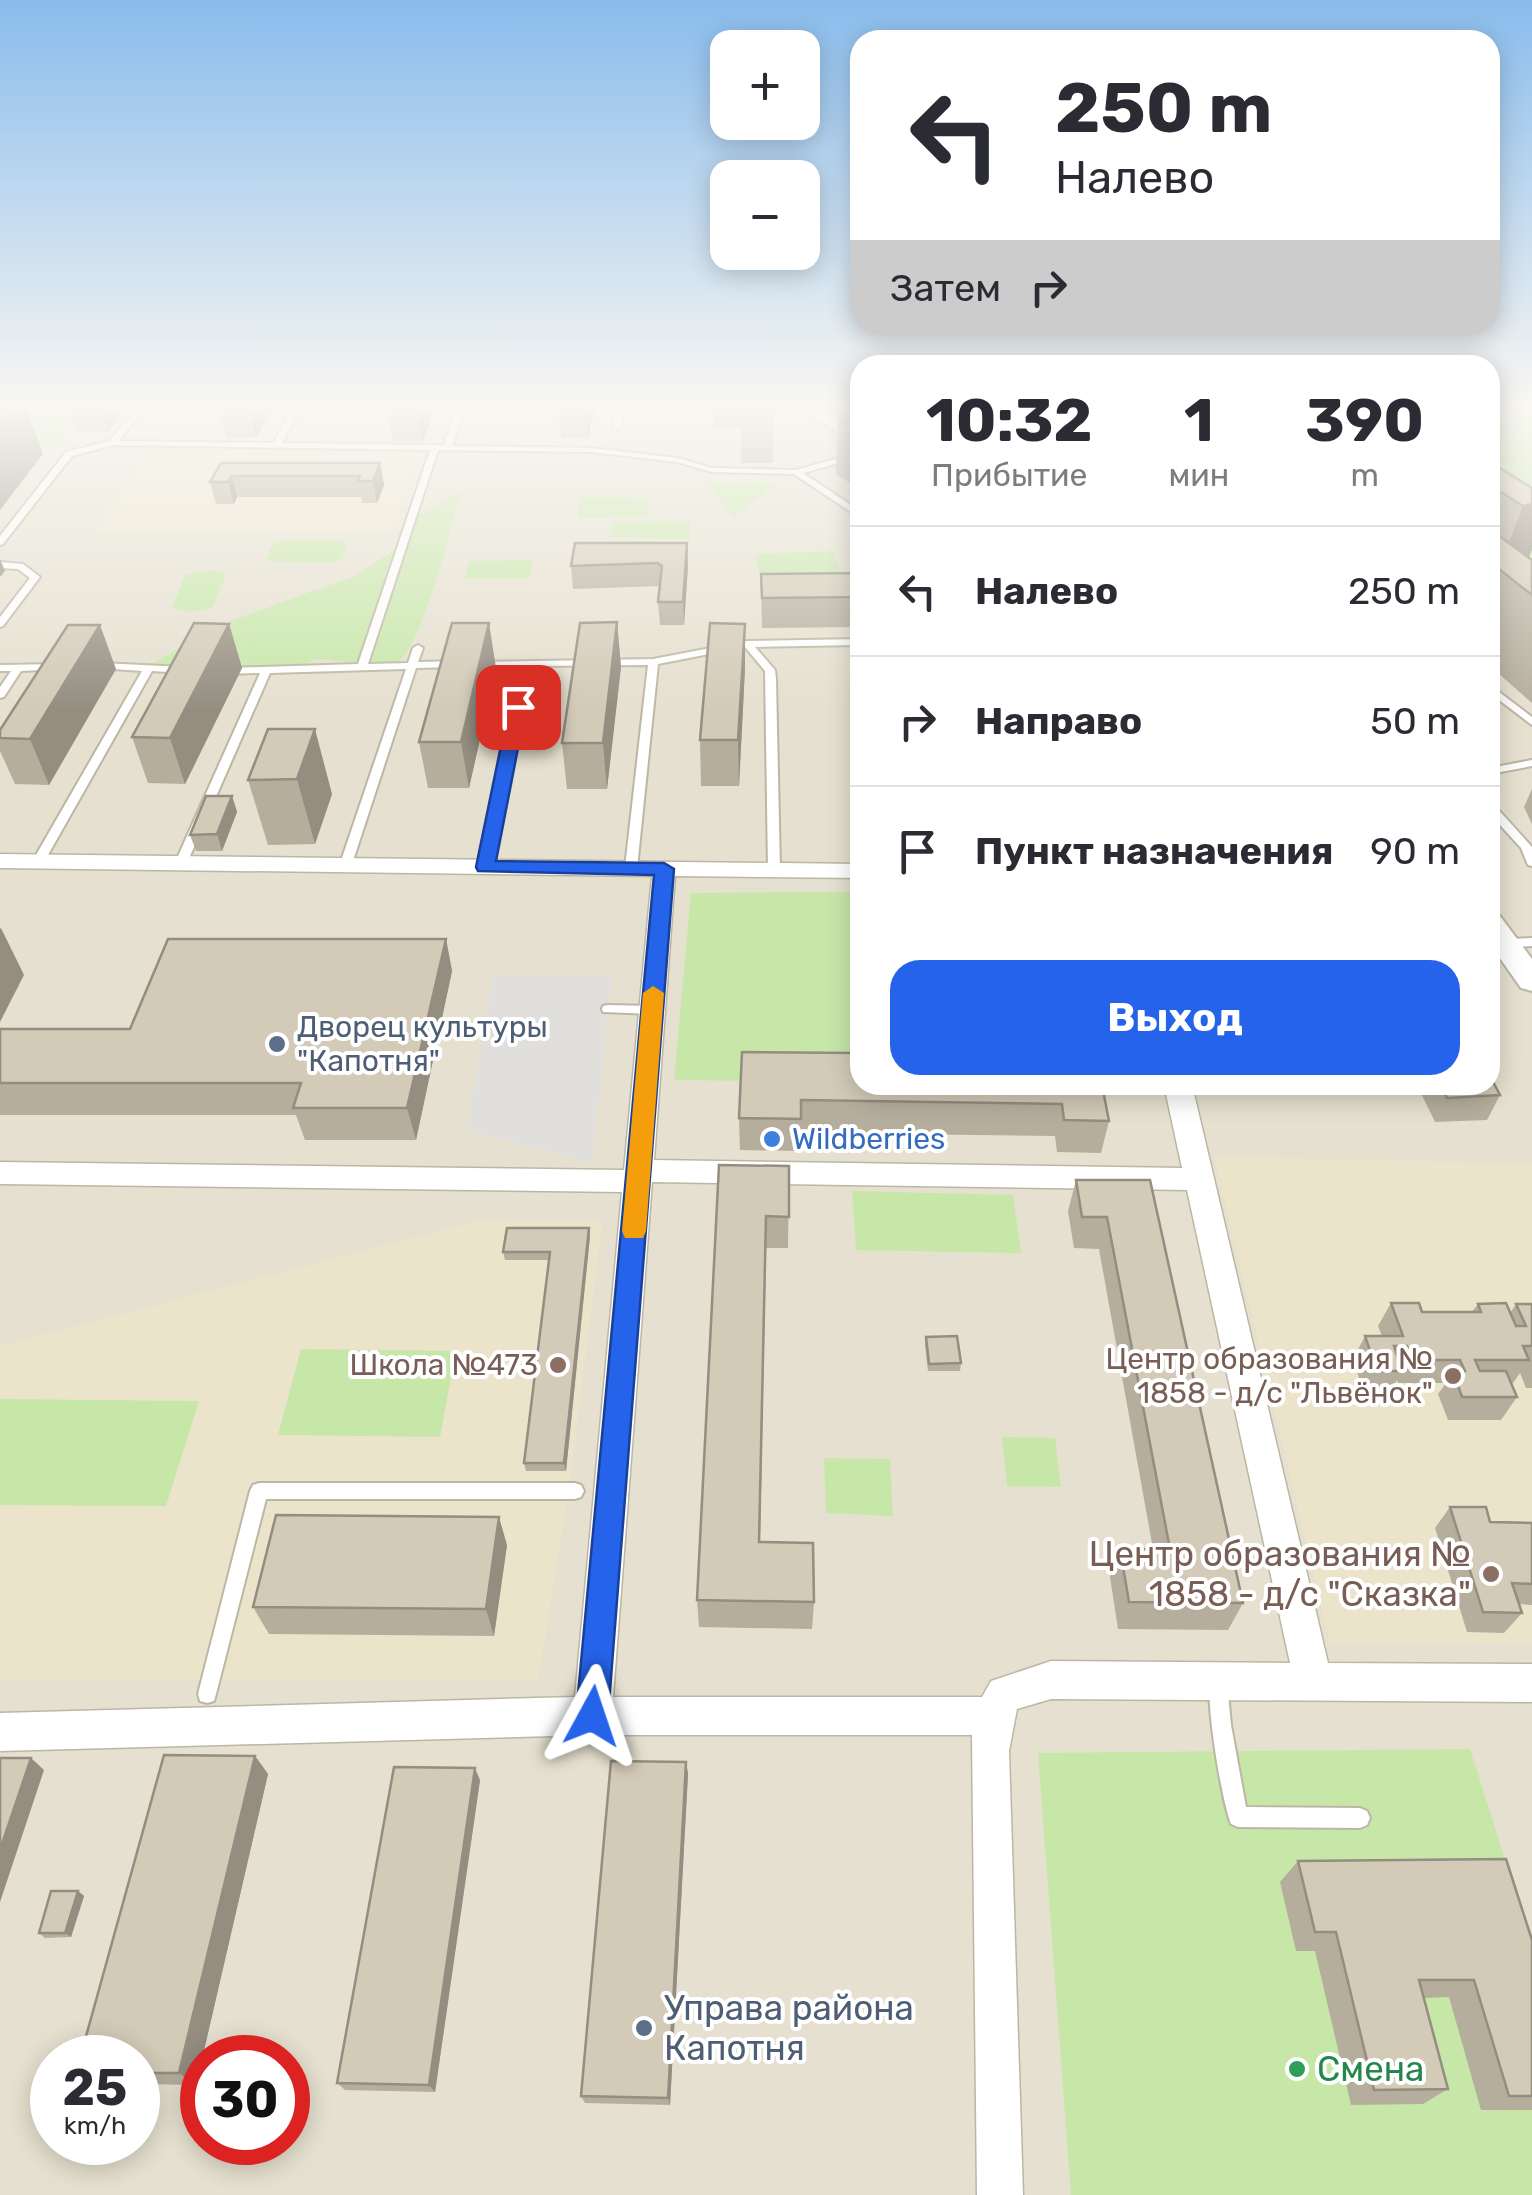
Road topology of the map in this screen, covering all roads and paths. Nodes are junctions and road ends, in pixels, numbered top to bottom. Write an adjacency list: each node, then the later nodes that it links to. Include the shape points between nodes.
1 (28, 506): 3 (lane)
2 (415, 506): 14 (lane)
3 (0, 542)
4 (0, 565): 5 (lane, via 20,566 35,577)
5 (0, 624)
6 (850, 642): 7 (lane)
7 (748, 644): 9 (lane); 33 (lane, via 772,679)
8 (418, 648): 11 (lane)
9 (653, 662): 10 (lane); 31 (lane)
10 (526, 663): 11 (lane); 30 (lane)
11 (413, 665): 14 (lane); 29 (lane)
12 (82, 666): 17 (lane)
13 (66, 667): 16 (lane)
14 (362, 667): 18 (lane)
15 (0, 668): 16 (lane)
16 (18, 668): 19 (lane)
17 (148, 670): 18 (lane); 26 (lane)
18 (265, 672): 28 (lane)
19 (0, 696)
20 (1500, 696): 21 (lane)
21 (1532, 722)
22 (1532, 762): 23 (lane)
23 (1500, 769)
24 (1500, 818): 27 (lane)
25 (0, 861): 26 (street)
26 (38, 862): 28 (street)
27 (1532, 862)
28 (182, 863): 29 (street)
29 (346, 864): 30 (street)
30 (485, 867): 31 (street)
31 (631, 868): 32 (street)
32 (664, 869): 33 (street); 38 (street)
33 (774, 870): 34 (street)
34 (850, 871)
35 (1504, 938): 36 (street)
36 (1532, 981)
37 (608, 1010): 38 (lane)
38 (652, 1010): 41 (street)
39 (1180, 1095): 42 (street)
40 (0, 1174): 41 (street)
41 (639, 1176): 42 (street); 48 (street)
42 (1197, 1180): 46 (street)
43 (575, 1491): 47 (lane, via 260,1491)
44 (1218, 1681): 46 (street); 49 (street, via 1051,1680 1004,1694); 51 (lane, via 1238,1817)
45 (1532, 1683): 46 (street)
46 (1314, 1684)
47 (208, 1694)
48 (592, 1716): 49 (street); 50 (street)
49 (993, 1716): 52 (street)
50 (0, 1732)
51 (1360, 1818)
52 (1000, 2195)

